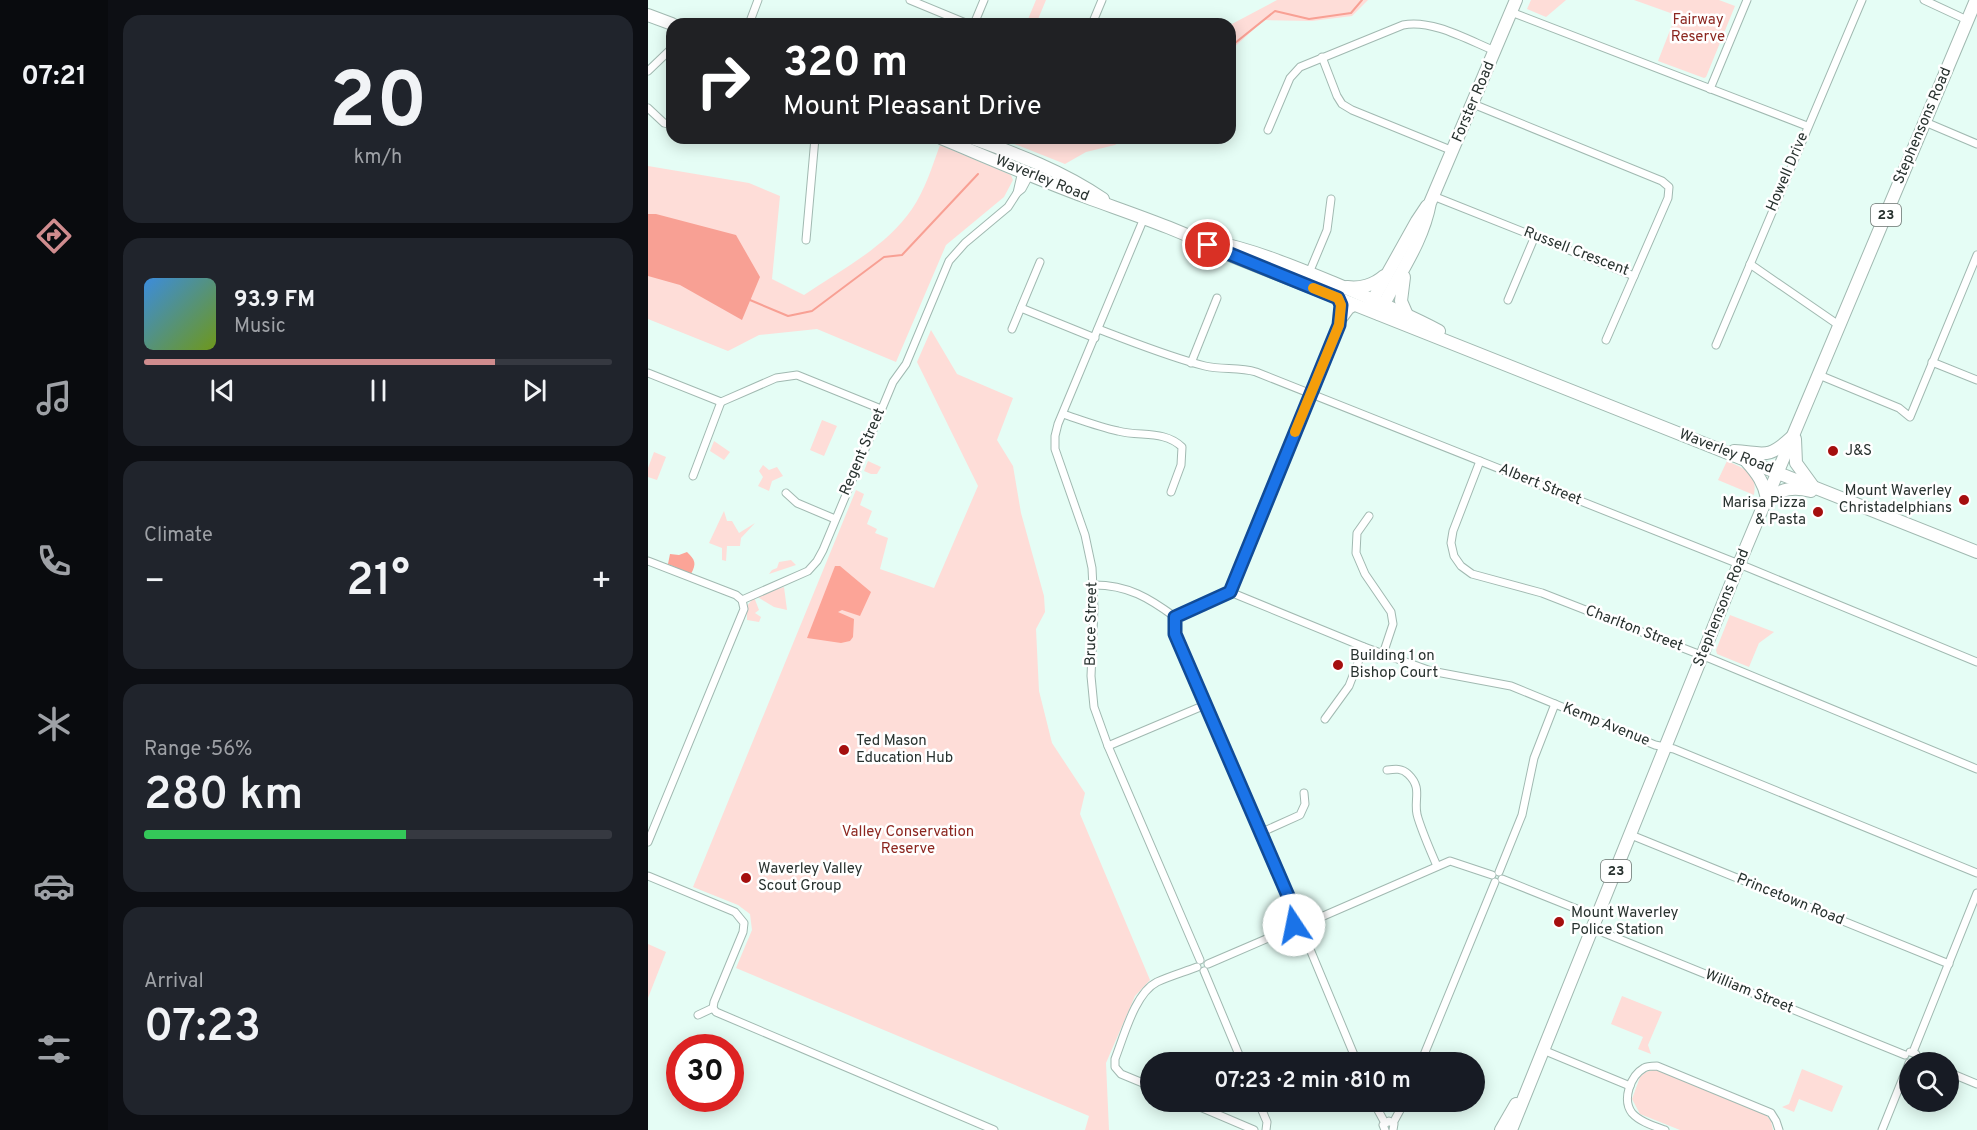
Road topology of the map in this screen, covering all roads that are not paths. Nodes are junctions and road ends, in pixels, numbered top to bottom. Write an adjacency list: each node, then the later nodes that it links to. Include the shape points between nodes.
1 (758, 0): 11 (street)
2 (910, 0): 12 (street)
3 (984, 0): 13 (street)
4 (1102, 0): 14 (street)
5 (1747, 0): 21 (street)
6 (1862, 0): 26 (street, Howell Drive)
7 (1924, 0): 15 (street)
8 (1976, 0): 15 (main road, Stephensons Road / 23)
9 (1514, 6): 17 (main road, Forster Road); 21 (street)
10 (648, 15): 16 (main road)
11 (751, 18)
12 (954, 18)
13 (976, 18)
14 (1094, 18)
15 (1968, 20): 24 (main road, Stephensons Road / 23)
16 (666, 22)
17 (1495, 51): 19 (street, via 1415,22); 22 (main road, Forster Road)
18 (666, 54): 20 (street)
19 (1322, 57): 27 (street, via 1300,67 1290,78); 32 (street, via 1342,104)
20 (648, 72)
21 (1710, 89): 26 (street)
22 (1473, 104): 32 (main road, Forster Road); 44 (street, Russell Crescent, via 1662,180 1669,187 1668,198)
23 (648, 108): 25 (street)
24 (1924, 122): 31 (street); 53 (main road, Stephensons Road / 23)
25 (666, 124)
26 (1807, 126): 41 (street, Howell Drive)
27 (1268, 130)
28 (814, 144): 38 (street)
29 (959, 144): 33 (main road, Waverley Road)
30 (1000, 144): 33 (main road, Waverley Road)
31 (1977, 144)
32 (1453, 151): 35 (main road, Forster Road)
33 (1028, 166): 36 (main road, Waverley Road, via 1087,188 1112,205); 67 (street, Regent Street, via 1022,189 1008,207 949,261 912,352)
34 (1331, 199): 45 (street, via 1327,230)
35 (1432, 199): 37 (street, Russell Crescent); 42 (main road, Forster Road, via 1426,224); 43 (main road, Forster Road)
36 (1144, 218): 45 (main road, Waverley Road, via 1222,252); 55 (street, Bruce Street)
37 (1535, 236): 44 (street, Russell Crescent); 48 (street)
38 (806, 240)
39 (1976, 259): 60 (street)
40 (1040, 262): 50 (street)
41 (1750, 264): 53 (street); 58 (street, Howell Drive)
42 (1406, 267): 49 (main road, Forster Road); 51 (main road, via 1401,301)
43 (1389, 271): 46 (main road, via 1371,285); 49 (main road, Forster Road)
44 (1634, 276): 57 (street)
45 (1307, 279): 46 (main road, Waverley Road)
46 (1340, 292): 49 (main road, Waverley Road); 49 (main road, Waverley Road); 52 (street)
47 (1216, 298): 61 (street)
48 (1508, 300)
49 (1372, 306): 51 (main road, Waverley Road); 52 (street, via 1350,310); 59 (main road, Waverley Road)
50 (1021, 308): 54 (street); 56 (street)
51 (1407, 315): 59 (main road, Waverley Road)
52 (1339, 325): 65 (street)
53 (1840, 326): 63 (main road, Stephensons Road / 23)
54 (1012, 329)
55 (1098, 329): 56 (street, Bruce Street); 61 (street, Albert Street)
56 (1095, 338): 68 (street, Bruce Street)
57 (1606, 340)
58 (1716, 345)
59 (1476, 351): 70 (main road, Waverley Road)
60 (1932, 362): 63 (street, via 1910,417 1899,408); 64 (street)
61 (1191, 363): 65 (street, Albert Street, via 1220,370 1245,369)
62 (648, 373): 66 (street)
63 (1819, 375): 69 (main road, Stephensons Road / 23)
64 (1977, 380)
65 (1311, 394): 72 (street, Albert Street); 86 (street)
66 (721, 402): 67 (street, via 776,378 797,375); 74 (street)
67 (881, 409): 81 (street, Regent Street)
68 (1063, 414): 76 (street, via 1121,432 1173,439 1182,447 1183,456); 85 (street, Bruce Street, via 1054,436 1055,449 1085,535)
69 (1795, 435): 70 (main road, via 1773,453); 73 (main road, Stephensons Road / 23); 75 (main road, via 1796,463)
70 (1722, 451): 71 (main road, Waverley Road)
71 (1745, 460): 73 (main road, Waverley Road); 79 (main road, via 1765,486)
72 (1480, 461): 84 (street, Albert Street); 91 (street, Charlton Street, via 1450,543 1461,566 1472,574 1542,593)
73 (1778, 472): 75 (main road, Waverley Road); 79 (main road, Stephensons Road / 23)
74 (693, 476)
75 (1814, 486): 78 (main road, Waverley Road)
76 (1171, 492)
77 (786, 493): 81 (street, via 797,503)
78 (1831, 494): 79 (main road, via 1798,487); 82 (main road, Waverley Road)
79 (1767, 499): 84 (main road, Stephensons Road / 23)
80 (1369, 516): 90 (street, via 1357,533 1356,553 1391,612 1394,624)
81 (835, 519): 87 (street, Regent Street, via 820,555 808,571)
82 (1977, 552)
83 (648, 561): 87 (street)
84 (1739, 564): 91 (main road, Stephensons Road / 23); 92 (street, Albert Street)
85 (1094, 585): 88 (street, via 1131,591); 96 (street, Bruce Street, via 1092,696)
86 (1230, 592): 88 (street); 89 (street, Kemp Avenue)
87 (742, 600): 103 (street, via 744,609)
88 (1175, 617): 93 (street, via 1175,634)
89 (1364, 647): 90 (street, Kemp Avenue); 95 (street, via 1349,686)
90 (1383, 654): 94 (street, Kemp Avenue, via 1431,671 1511,686)
91 (1703, 656): 97 (main road, Stephensons Road / 23); 98 (street, Charlton Street)
92 (1977, 662)
93 (1205, 705): 96 (street); 101 (street)
94 (1555, 705): 97 (street, Kemp Avenue); 107 (street, via 1534,758 1522,815)
95 (1324, 719)
96 (1108, 746): 112 (street, Bruce Street)
97 (1665, 746): 102 (main road, Stephensons Road / 23); 105 (street, Kemp Avenue)
98 (1977, 769)
99 (1387, 770): 104 (street, via 1404,770 1417,787 1416,815)
100 (1304, 793): 101 (street, via 1300,815)
101 (1260, 833): 110 (street)
102 (1631, 835): 109 (main road, Stephensons Road / 23); 111 (street, Princetown Road)
103 (648, 842)
104 (1437, 866): 107 (street, William Street, via 1457,862); 110 (street, William Street)
105 (1977, 873)
106 (648, 876): 113 (street, via 735,912 744,923)
107 (1497, 877): 109 (street, William Street); 118 (street)
108 (1977, 893): 111 (street)
109 (1595, 923): 115 (main road, Stephensons Road / 23); 119 (street, William Street)
110 (1300, 925): 112 (street, William Street); 117 (street)
111 (1949, 964): 120 (street)
112 (1202, 965): 116 (street, Bruce Street); 122 (street, William Street, via 1156,982 1139,999 1115,1067)
113 (713, 1008): 114 (street); 133 (street, via 723,1016)
114 (698, 1015)
115 (1543, 1050): 124 (street); 131 (main road, Stephensons Road / 23)
116 (1238, 1052)
117 (1353, 1052)
118 (1425, 1052)
119 (1900, 1052)
120 (1914, 1052)
121 (1959, 1077): 123 (street)
122 (1140, 1082)
123 (1977, 1084)
124 (1630, 1086): 136 (street, via 1626,1098 1633,1114); 137 (street, via 1644,1067 1657,1066 1771,1113)
125 (1899, 1088): 138 (street)
126 (1212, 1112): 134 (street)
127 (1263, 1112): 135 (street)
128 (1378, 1112): 130 (street)
129 (1400, 1112): 132 (street)
130 (1385, 1126): 132 (street, via 1389,1121)
131 (1508, 1126)
132 (1393, 1127)
133 (994, 1130)
134 (1254, 1130)
135 (1266, 1130)
136 (1665, 1130)
137 (1779, 1130)
138 (1882, 1130)

